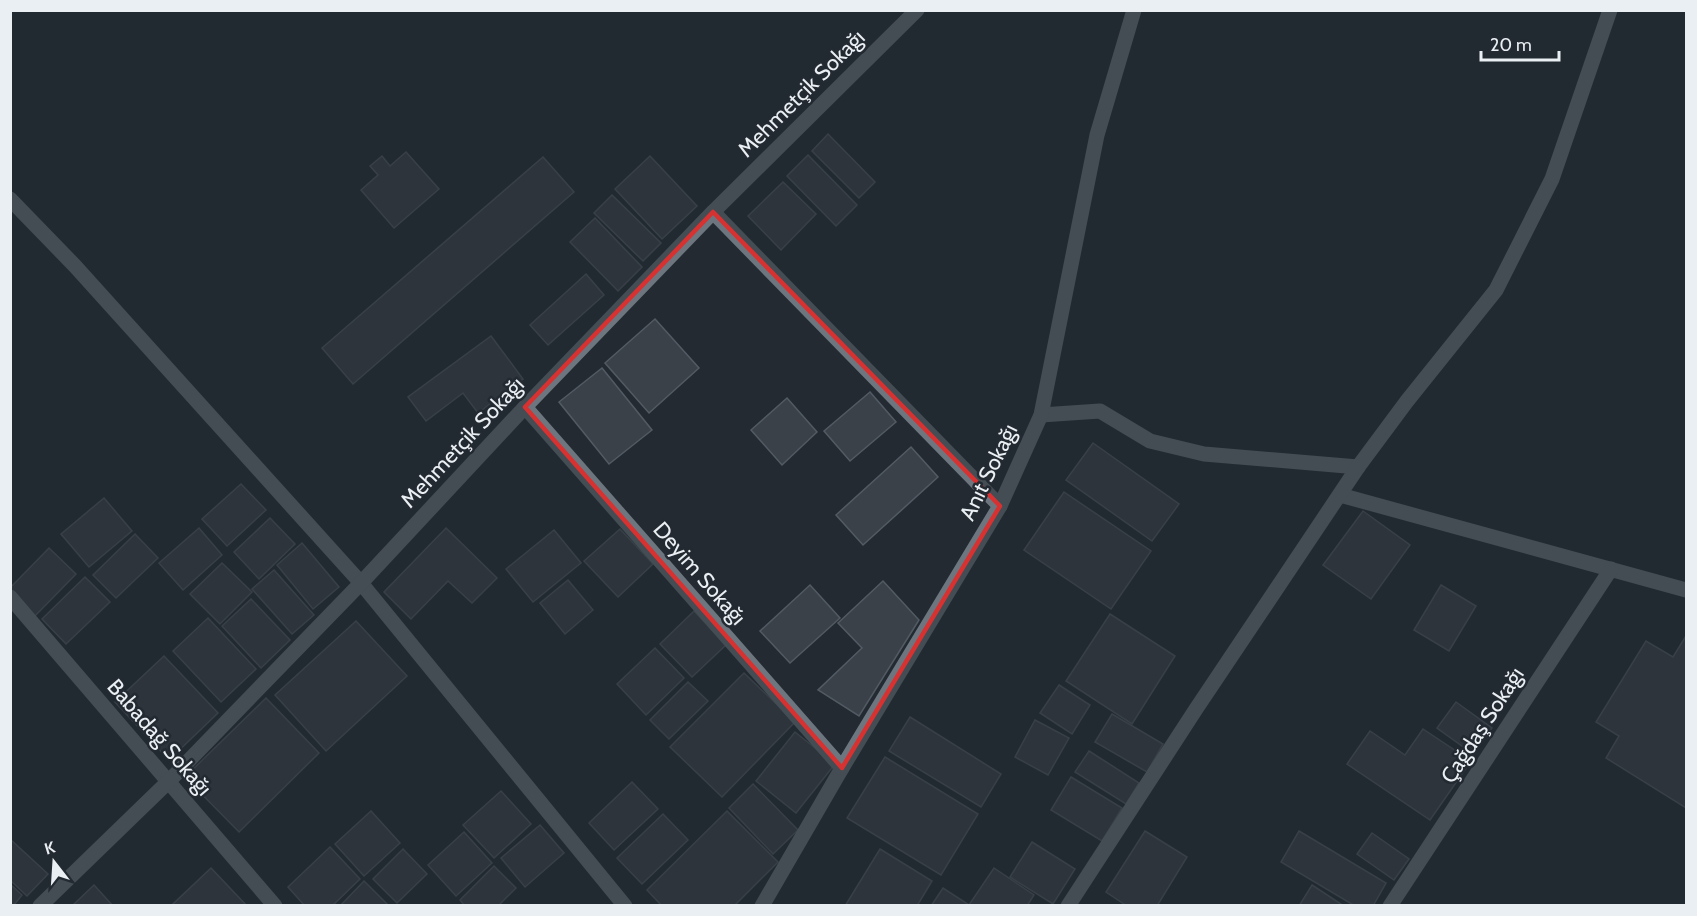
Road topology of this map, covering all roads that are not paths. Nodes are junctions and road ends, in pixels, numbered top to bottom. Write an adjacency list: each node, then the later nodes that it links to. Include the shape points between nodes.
1 (917, 10): 5 (street, Mehmetçik Sokağı)
2 (1134, 10): 7 (street, Anıt Sokağı, via 1097,135)
3 (1610, 10): 8 (street, via 1552,179 1496,290)
4 (10, 199): 12 (street)
5 (713, 212): 6 (street, Mehmetçik Sokağı); 10 (street)
6 (525, 407): 12 (street, Mehmetçik Sokağı); 15 (street, Deyim Sokağı)
7 (1041, 415): 8 (street, via 1100,411 1150,441 1204,454); 10 (street, Anıt Sokağı)
8 (1358, 467): 9 (street)
9 (1340, 495): 11 (street); 21 (street)
10 (1000, 506): 15 (street, Anıt Sokağı)
11 (1611, 569): 13 (street); 22 (street, Çağdaş Sokağı)
12 (361, 583): 16 (street, Mehmetçik Sokağı); 19 (street)
13 (1686, 590)
14 (10, 597): 16 (street, Babadağ Sokağı)
15 (842, 768): 20 (street, Anıt Sokağı)
16 (169, 781): 17 (street, Mehmetçik Sokağı); 18 (street, Babadağ Sokağı)
17 (40, 906)
18 (275, 906)
19 (625, 906)
20 (762, 906)
21 (1068, 906)
22 (1390, 906)

